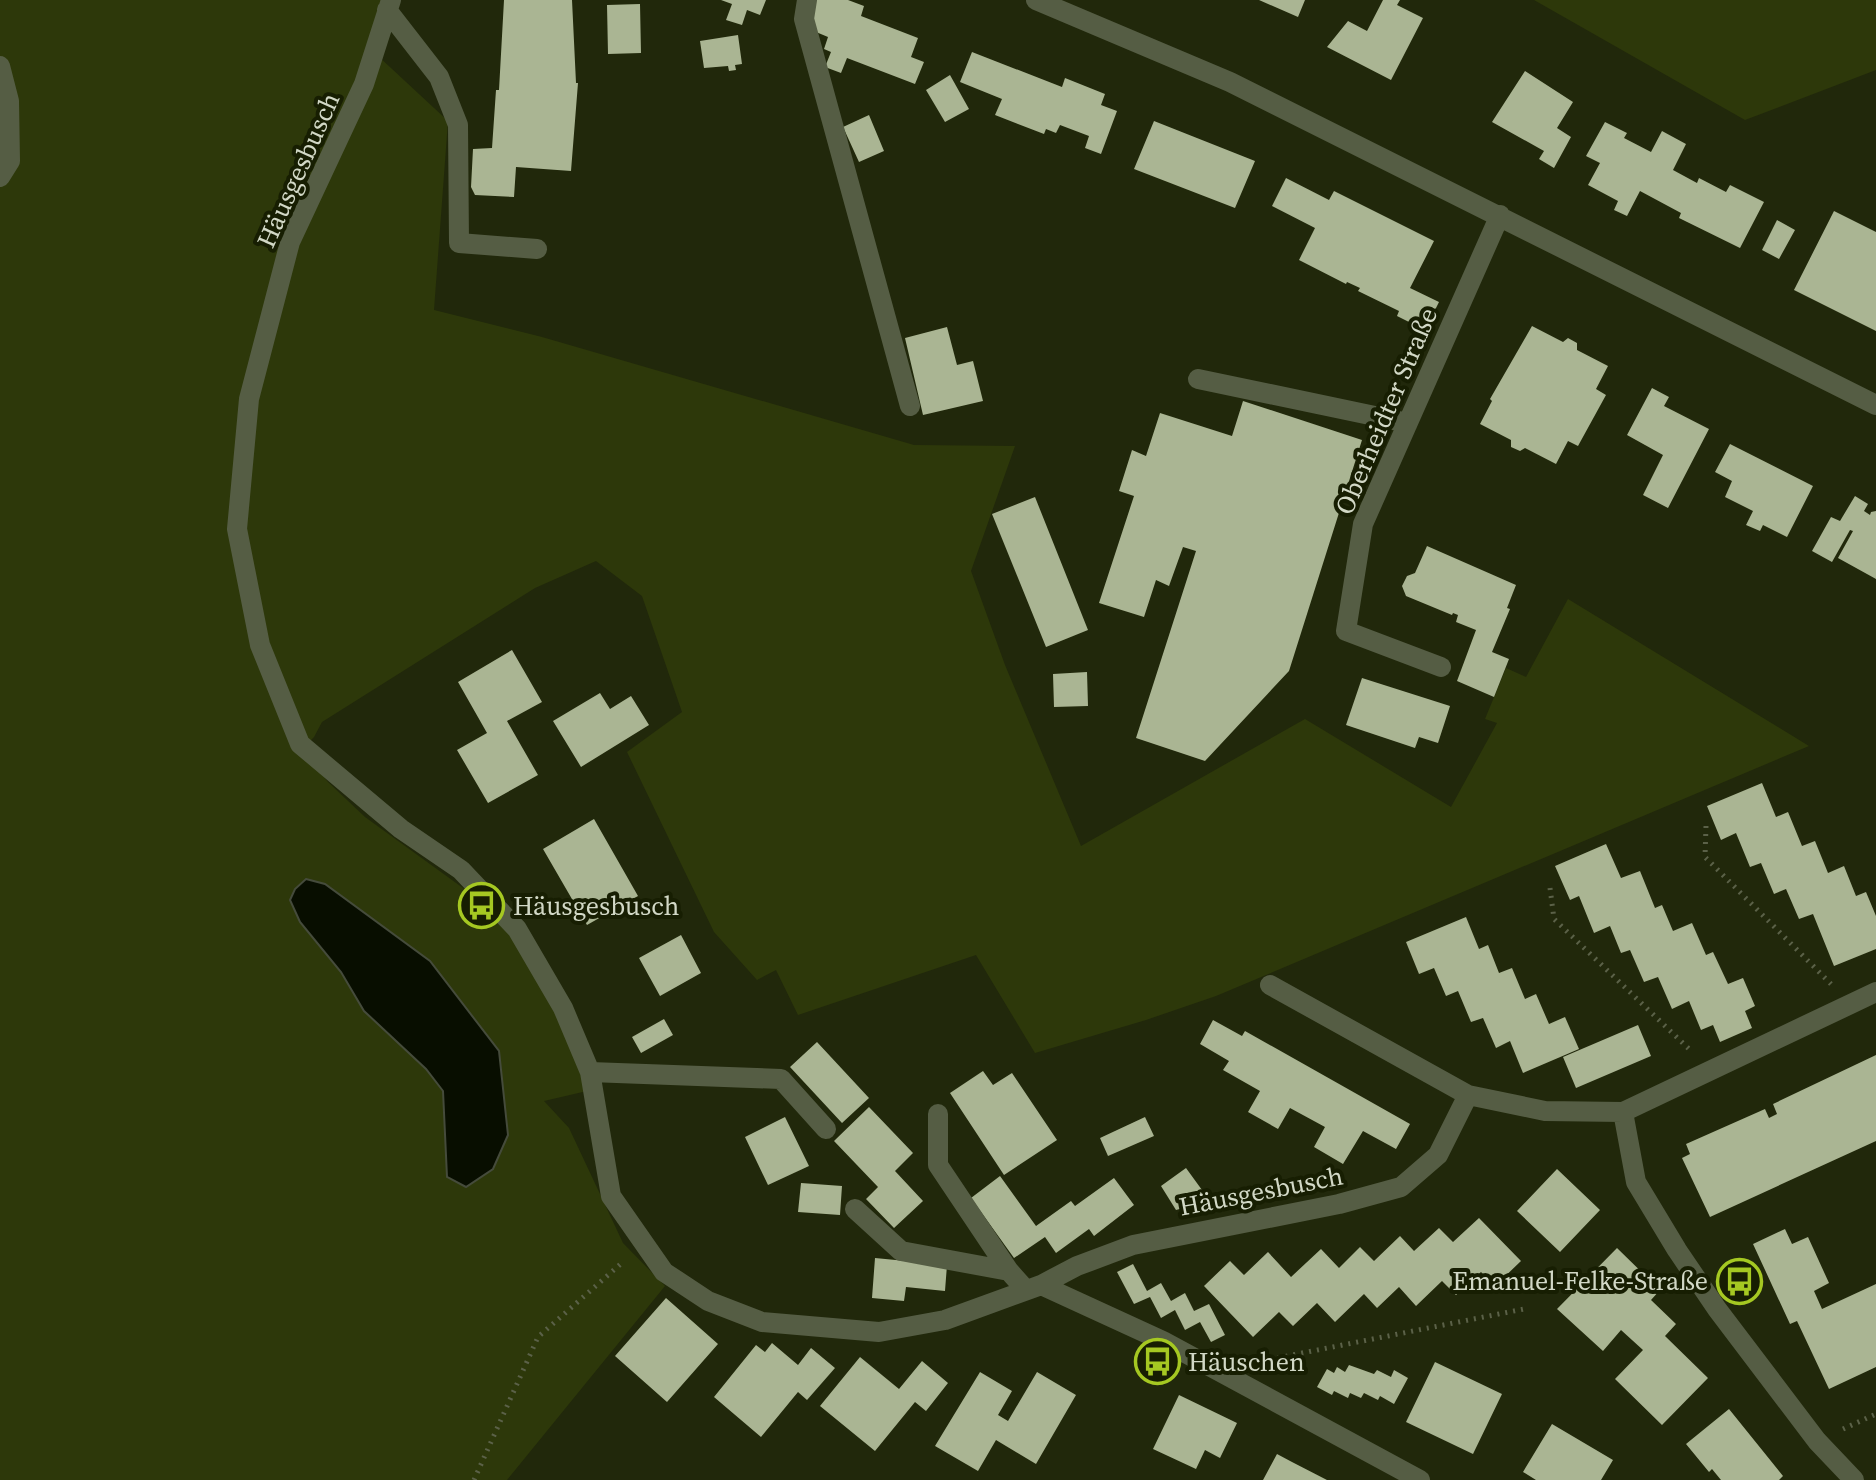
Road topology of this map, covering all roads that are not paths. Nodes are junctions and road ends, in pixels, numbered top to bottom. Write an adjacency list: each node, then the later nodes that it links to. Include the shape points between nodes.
1 (807, 0): 10 (street, via 804,19)
2 (1036, 0): 6 (street, via 1230,82)
3 (389, 5): 7 (street, via 439,77 458,125 459,243); 15 (street, Häusgesbusch, via 364,84 290,242 249,399 237,529 260,645 300,744 401,829 461,870 517,929 563,1008)
4 (0, 66): 5 (street, via 9,101 10,161)
5 (0, 177)
6 (1500, 215): 9 (street); 11 (street, Oberheidter Straße)
7 (537, 249)
8 (1198, 379): 11 (street)
9 (1876, 405)
10 (910, 406)
11 (1408, 423): 12 (street, Oberheidter Straße, via 1363,524 1346,631)
12 (1441, 667)
13 (1270, 985): 16 (street)
14 (1876, 992): 17 (street)
15 (590, 1072): 19 (street, via 781,1079); 22 (street, Häusgesbusch, via 611,1196 664,1272 708,1301 762,1322 879,1332 945,1320)
16 (1468, 1095): 17 (street, via 1545,1111); 22 (street, Häusgesbusch, via 1438,1155 1401,1187 1133,1245)
17 (1623, 1112): 24 (street, via 1636,1182 1677,1250 1817,1441)
18 (938, 1114): 21 (street, via 938,1165)
19 (826, 1129)
20 (855, 1209): 21 (street, via 901,1251)
21 (1009, 1271): 22 (street)
22 (1033, 1287): 23 (street, via 1163,1341)
23 (1420, 1480)
24 (1854, 1480)

